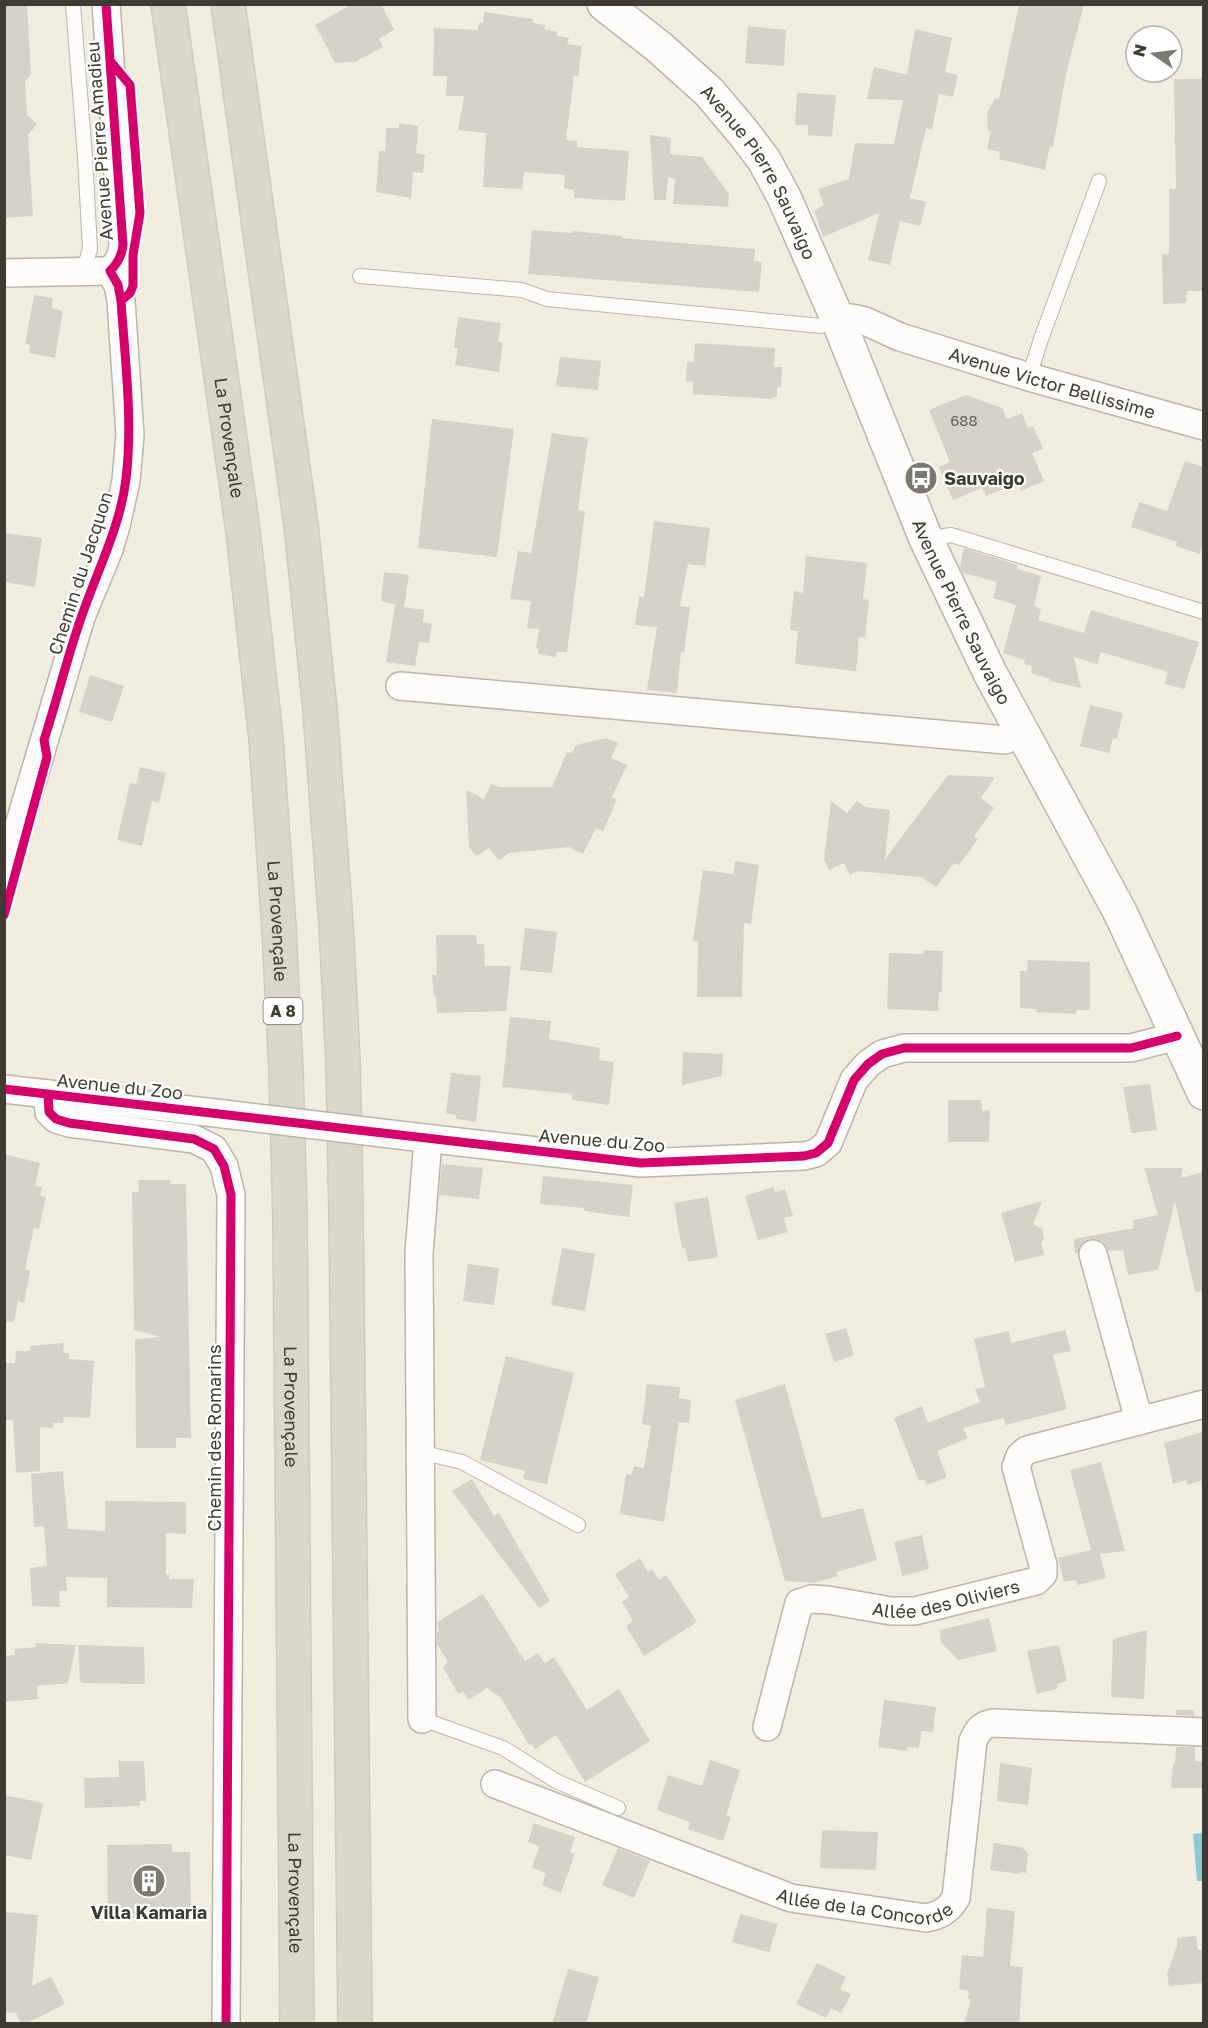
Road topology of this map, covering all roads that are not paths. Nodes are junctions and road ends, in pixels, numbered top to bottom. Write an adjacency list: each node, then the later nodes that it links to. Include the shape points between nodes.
1 (73, 4): 9 (lane, via 90,249)
2 (106, 4): 7 (street, Avenue Pierre Amadieu, via 123,244 122,254)
3 (168, 4): 37 (highway, La Provençale / A 8, via 243,531 267,739 279,917 290,1218)
4 (228, 4): 38 (highway, via 301,525 336,923 346,1214)
5 (604, 4): 11 (main road, Avenue Pierre Sauvaigo, via 709,92 764,160)
6 (1099, 181): 14 (lane)
7 (110, 271): 9 (street); 20 (street, Chemin du Jacquon, via 121,300 130,435 126,481 108,552 81,617)
8 (4, 273): 9 (street)
9 (83, 273)
10 (360, 276): 11 (lane, via 522,290 547,299 821,326)
11 (838, 320): 12 (street, Avenue Victor Bellissime, via 865,321); 13 (main road, Avenue Pierre Sauvaigo)
12 (900, 337): 13 (street, Avenue Victor Bellissime); 14 (street, Avenue Victor Bellissime)
13 (850, 351): 16 (main road, Avenue Pierre Sauvaigo)
14 (1029, 377): 15 (street, Avenue Victor Bellissime)
15 (1193, 423)
16 (926, 539): 17 (lane, via 951,535); 19 (main road, Avenue Pierre Sauvaigo)
17 (1203, 612)
18 (400, 686): 19 (street, via 1005,740)
19 (1022, 733): 21 (main road, Avenue Pierre Sauvaigo, via 1120,912)
20 (4, 876)
21 (1177, 1036): 23 (main road, Avenue Pierre Sauvaigo); 25 (street, Avenue du Zoo, via 1131,1048 893,1051 875,1059 854,1080 828,1143 816,1153 804,1156 641,1163)
22 (4, 1089): 24 (street, Avenue du Zoo)
23 (1203, 1093)
24 (48, 1094): 25 (street, Avenue du Zoo, bridge); 36 (street, Chemin des Romarins, via 49,1112 56,1119 194,1139 213,1149 224,1166 231,1195)
25 (418, 1138): 29 (street)
26 (1093, 1254): 28 (street)
27 (1203, 1404): 28 (street, Allée des Oliviers)
28 (1139, 1420): 32 (street, Allée des Oliviers, via 1020,1455 1016,1467 1043,1566 1036,1581 915,1611 891,1611 828,1600 799,1603)
29 (420, 1452): 30 (lane, via 462,1462); 31 (street)
30 (578, 1525)
31 (422, 1719): 35 (lane, via 503,1748 556,1781)
32 (767, 1728)
33 (1203, 1732): 34 (street, Allée de la Concorde, via 986,1724 978,1729 973,1741 957,1898 950,1908 926,1918 791,1898)
34 (495, 1784)
35 (618, 1808)
36 (226, 2024)
37 (297, 2024)
38 (355, 2024)

